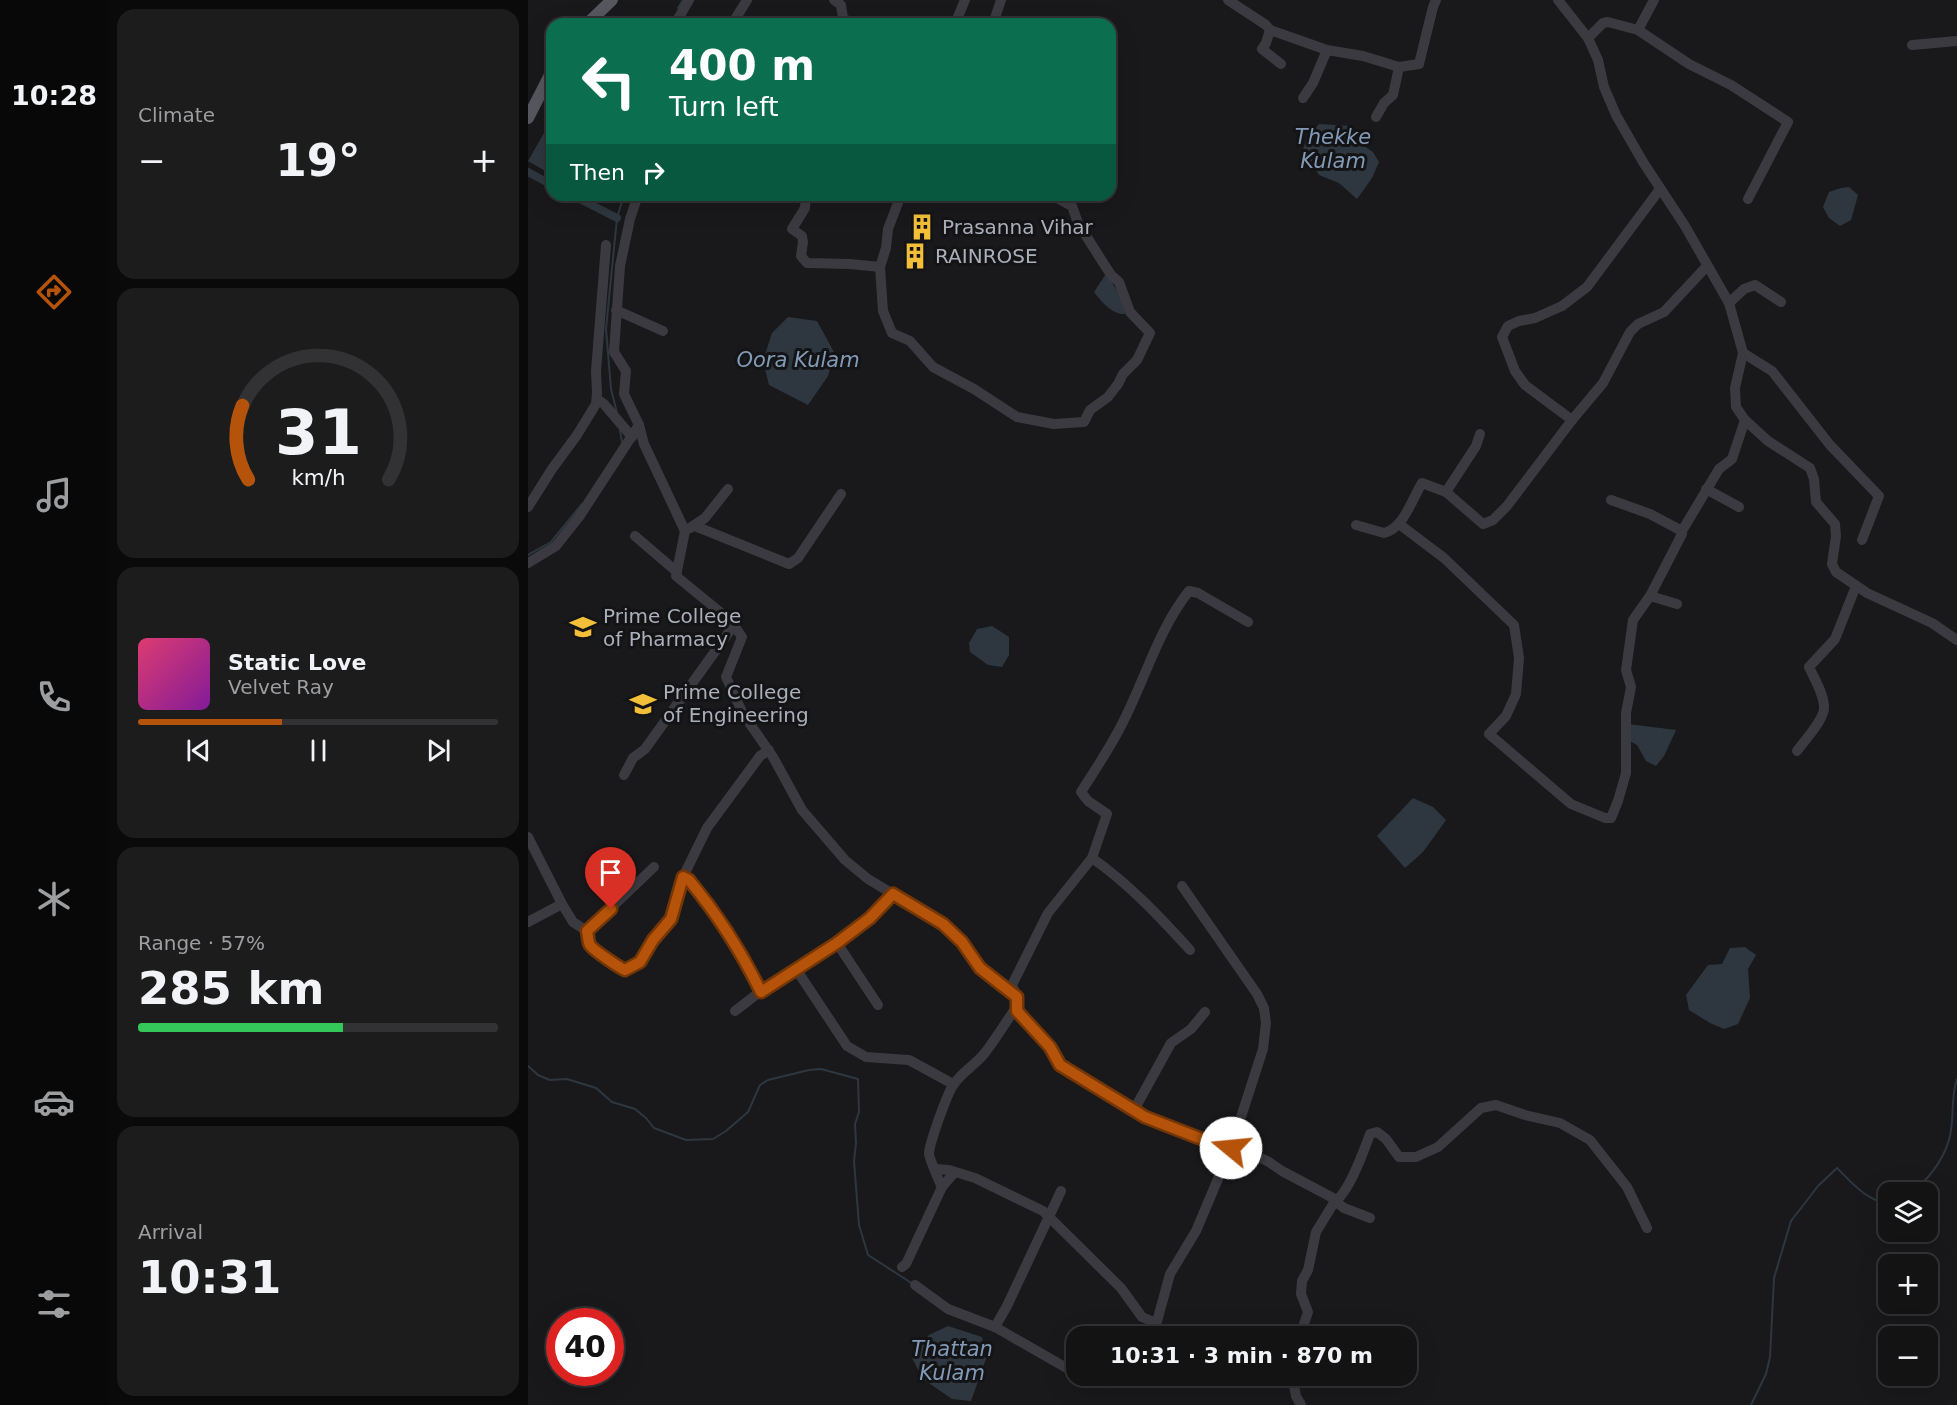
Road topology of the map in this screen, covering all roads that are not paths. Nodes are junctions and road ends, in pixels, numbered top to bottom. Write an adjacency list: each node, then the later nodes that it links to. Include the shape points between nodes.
1 (612, 0): 11 (main road)
2 (689, 0): 12 (street)
3 (747, 0): 13 (street)
4 (834, 0): 14 (street, via 841,5)
5 (966, 0): 15 (street)
6 (1001, 0): 16 (street)
7 (1228, 0): 17 (street)
8 (1437, 0): 24 (street, via 1419,64)
9 (1558, 0): 19 (street)
10 (1654, 0): 18 (street)
11 (592, 18)
12 (678, 18)
13 (736, 18)
14 (843, 18)
15 (957, 18)
16 (995, 18)
17 (1270, 30): 22 (street); 23 (street, via 1262,49)
18 (1638, 30): 19 (street, via 1608,22); 30 (street, via 1788,122)
19 (1588, 38): 29 (street, via 1616,115)
20 (1957, 42): 21 (street)
21 (1912, 45)
22 (1327, 50): 24 (street); 26 (street)
23 (1281, 64)
24 (1399, 67): 27 (street, via 1393,95)
25 (546, 92): 28 (main road)
26 (1304, 98)
27 (1376, 117)
28 (528, 118)
29 (1660, 189): 36 (street); 44 (street, via 1587,287 1562,306 1508,326 1502,337 1525,385)
30 (1748, 199)
31 (636, 201): 35 (street)
32 (806, 201): 37 (street, via 792,229 802,236 801,256 807,262)
33 (899, 201): 37 (street)
34 (1063, 201): 37 (street, via 1072,206 1096,253 1119,282 1130,312 1150,333 1137,360 1083,422 1054,424 1017,417 933,367 910,341 892,333 883,311)
35 (620, 266): 40 (street); 43 (street, via 606,245)
36 (1707, 266): 39 (street); 44 (street, via 1664,312 1630,332 1603,383)
37 (880, 267)
38 (1781, 302): 39 (street, via 1755,285)
39 (1729, 303): 42 (street)
40 (616, 310): 41 (street); 46 (street, via 614,352 626,371 624,394)
41 (663, 331)
42 (1743, 353): 45 (street, via 1735,388 1736,407); 61 (street, via 1772,371 1830,445 1879,496)
43 (597, 399): 48 (street); 54 (street)
44 (1572, 420): 51 (street, via 1493,520 1483,524)
45 (1745, 420): 50 (street, via 1732,459 1719,469); 64 (street, via 1768,441 1810,468 1816,502 1835,525 1832,564 1836,572)
46 (639, 425): 48 (street); 58 (street, via 644,444)
47 (1480, 434): 51 (street)
48 (632, 437): 62 (street, via 556,546)
49 (728, 489): 58 (street, via 705,518)
50 (1706, 489): 53 (street, via 1682,531); 55 (street)
51 (1446, 492): 56 (street, via 1422,483)
52 (841, 494): 58 (street, via 798,558 789,564)
53 (1611, 500)
54 (528, 507)
55 (1739, 507)
56 (1399, 524): 57 (street, via 1384,533); 65 (street, via 1444,558 1514,625 1519,658 1516,694 1506,716 1489,734 1571,804 1605,818 1611,818 1626,773 1626,713 1631,687 1626,670 1633,620)
57 (1356, 525)
58 (690, 528): 63 (street)
59 (1682, 534): 65 (street)
60 (635, 536): 63 (street)
61 (1862, 540)
62 (528, 563)
63 (677, 572): 68 (street, via 676,576)
64 (1856, 586): 69 (street, via 1932,622); 71 (street, via 1835,639 1809,667 1825,709)
65 (1650, 596): 66 (street)
66 (1677, 604)
67 (1248, 622): 74 (street, via 1198,593 1189,591 1180,601 1122,724 1081,792 1107,814)
68 (734, 625): 70 (street, via 742,637 726,677 743,714); 72 (street)
69 (1957, 640)
70 (769, 750): 76 (street, via 760,756 711,820); 78 (street, via 802,810 845,860)
71 (1797, 752)
72 (624, 775)
73 (528, 837): 79 (street)
74 (1092, 858): 83 (street, via 1117,875); 86 (street, via 1048,913 1012,985)
75 (654, 867): 81 (street)
76 (683, 877): 81 (street, via 671,919 640,962 625,970 615,966 590,945); 85 (street, via 716,912)
77 (1182, 886): 93 (street, via 1264,1008 1263,1049)
78 (893, 894): 82 (street); 86 (street, via 943,924 980,968)
79 (562, 904): 80 (street); 81 (street, via 573,922)
80 (528, 922)
81 (587, 931)
82 (837, 943): 84 (street); 87 (street)
83 (1191, 950)
84 (796, 969): 85 (street); 91 (street, via 852,1050 866,1057 909,1060)
85 (761, 992): 88 (street)
86 (1017, 997): 89 (street)
87 (878, 1005)
88 (735, 1011)
89 (1017, 1011): 91 (street, via 1016,1008 983,1055); 92 (street, via 1050,1047 1060,1065)
90 (1205, 1012): 92 (street, via 1191,1029 1171,1043)
91 (953, 1084): 94 (street, via 931,1141 929,1154)
92 (1134, 1110): 93 (street, via 1156,1122)
93 (1231, 1148): 98 (street, via 1269,1161); 104 (street, via 1196,1231 1170,1274)
94 (936, 1169): 95 (street); 96 (street)
95 (954, 1173): 96 (street); 99 (street, via 1043,1211)
96 (942, 1187): 102 (street)
97 (1061, 1191): 99 (street)
98 (1335, 1201): 100 (street); 101 (street, via 1355,1172 1370,1134 1377,1132 1383,1136 1399,1156 1416,1156 1438,1147 1481,1108 1496,1105 1560,1123 1590,1140 1627,1187); 106 (street, via 1316,1232 1302,1281 1301,1294 1308,1312)
99 (1049, 1218): 104 (street, via 1121,1288 1142,1317); 107 (street)
100 (1370, 1218)
101 (1647, 1228)
102 (902, 1267)
103 (915, 1285): 107 (street, via 948,1309)
104 (1156, 1323): 105 (street)
105 (1155, 1326)
106 (1303, 1326)
107 (994, 1327): 108 (street)
108 (1066, 1368)
109 (1294, 1386): 110 (street)
110 (1301, 1405)

